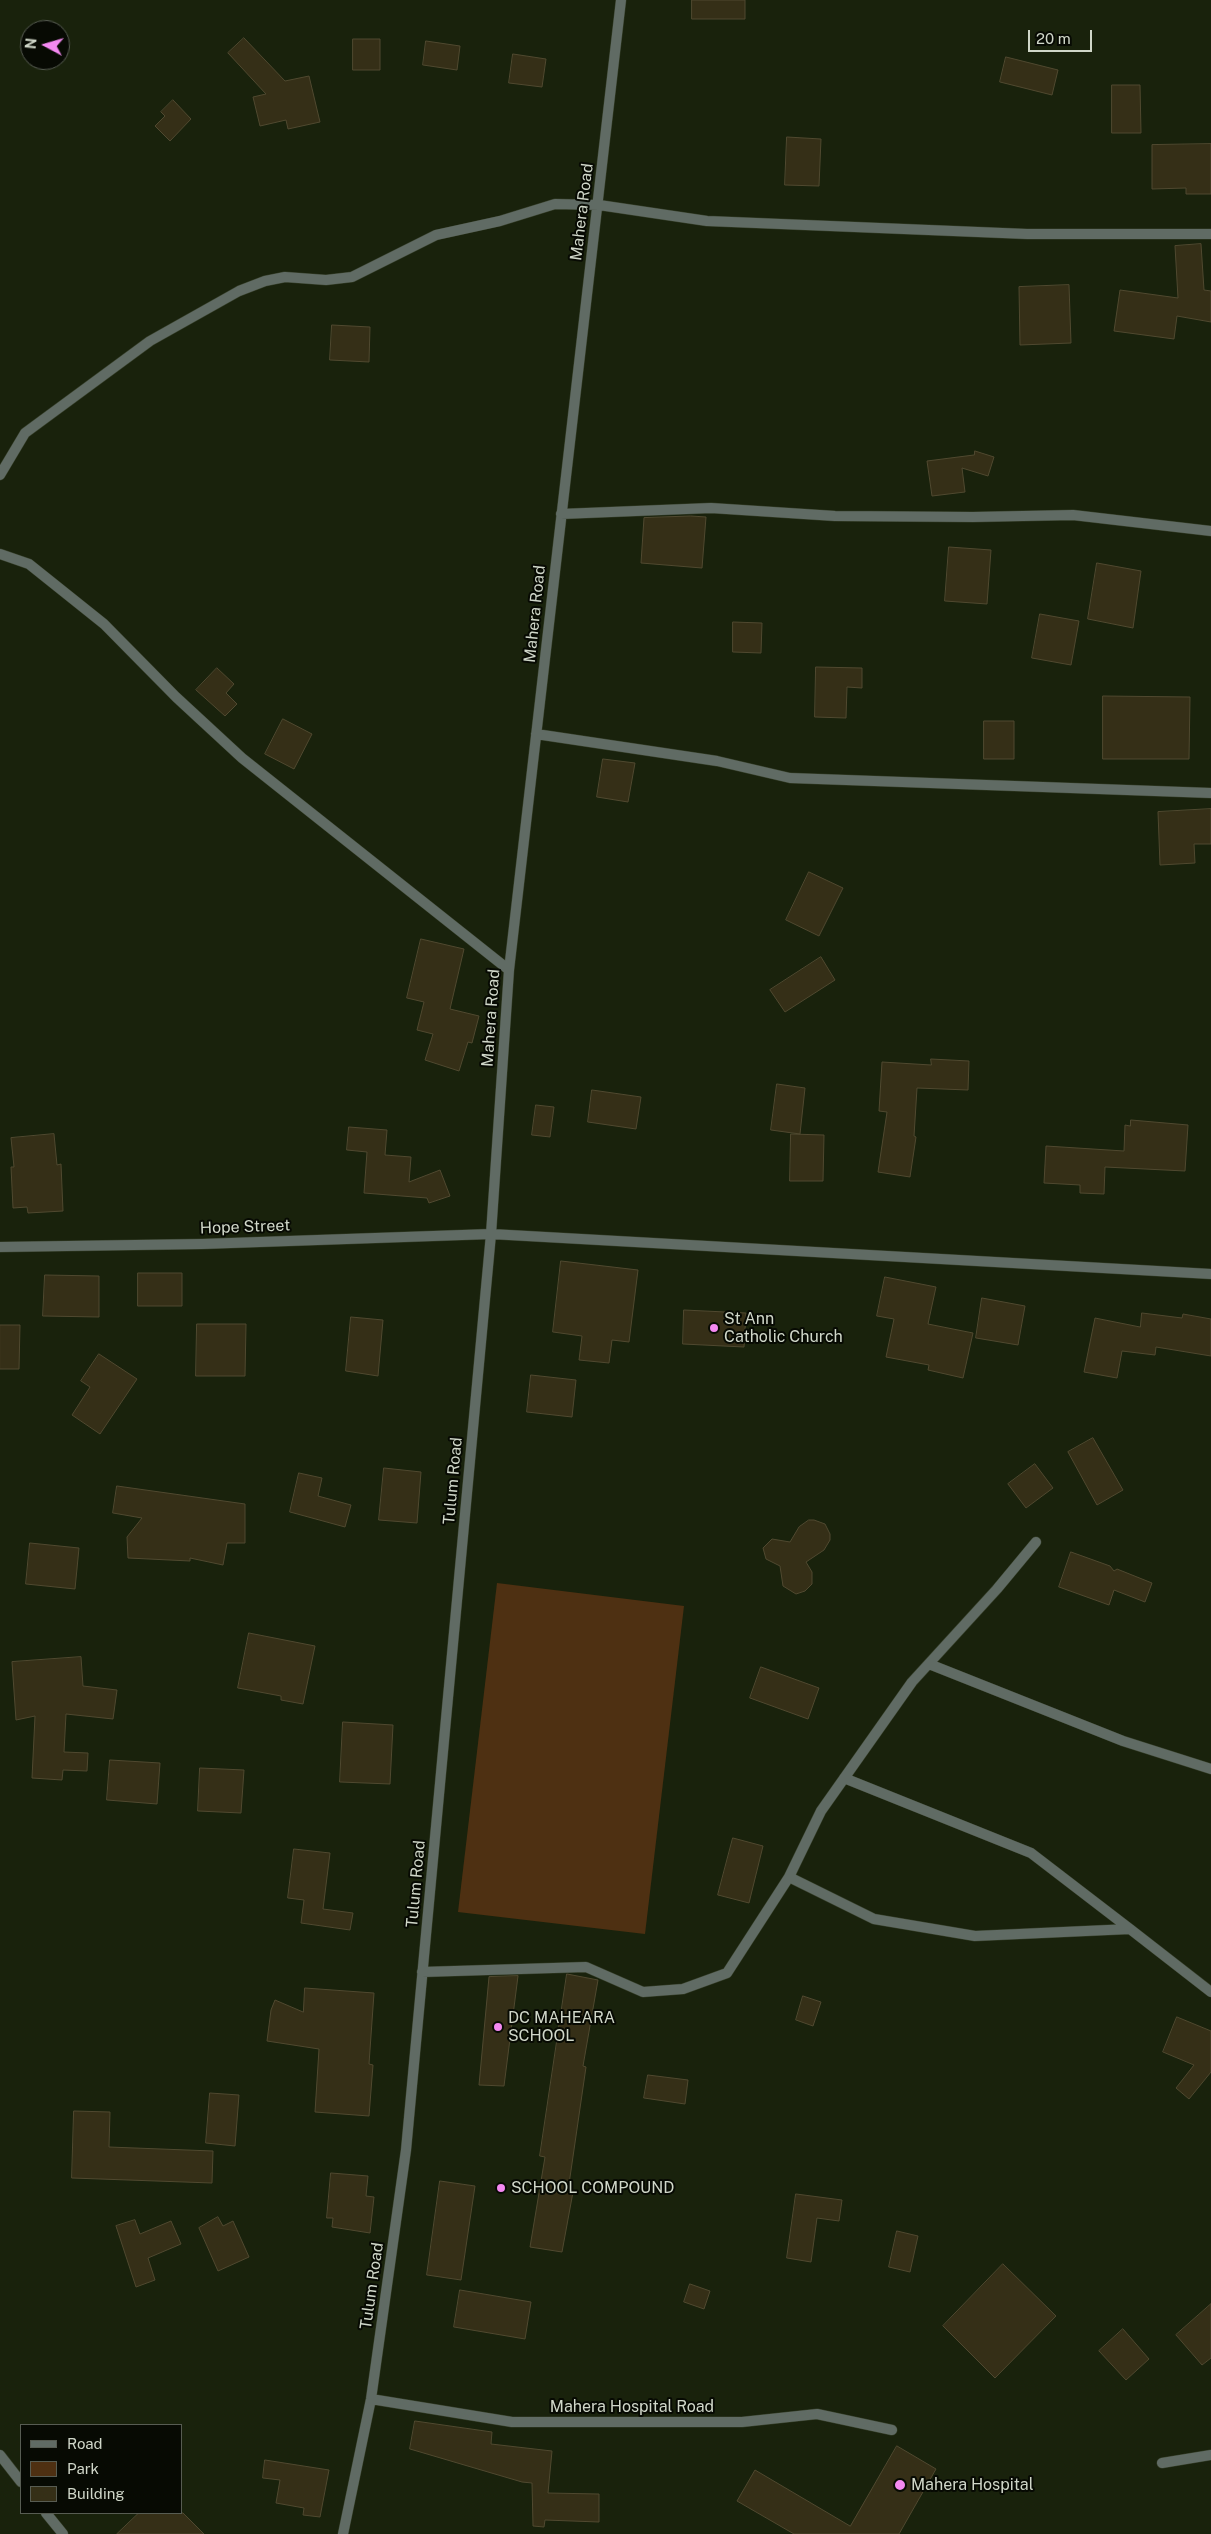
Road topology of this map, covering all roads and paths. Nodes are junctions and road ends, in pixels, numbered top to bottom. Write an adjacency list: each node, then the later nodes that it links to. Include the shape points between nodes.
1 (621, 0): 2 (street, Mahera Road)
2 (599, 205): 3 (street, via 707,221 1028,234); 4 (street, via 555,204 500,221 436,235 352,277 326,280 285,276 239,291 150,341 25,433); 5 (street, Mahera Road)
3 (1211, 234)
4 (0, 474)
5 (561, 514): 6 (street, via 711,508 835,516 972,518 1074,515); 8 (street, Mahera Road)
6 (1211, 531)
7 (0, 554): 10 (street, via 29,564 104,624 242,758)
8 (536, 734): 9 (street, via 717,761 790,778); 10 (street, Mahera Road)
9 (1211, 793)
10 (509, 970): 11 (street, Mahera Road)
11 (491, 1234): 12 (street, Hope Street); 13 (street, Hope Street); 20 (street, Tulum Road)
12 (0, 1248)
13 (1211, 1274)
14 (1036, 1542): 15 (street)
15 (929, 1664): 16 (street, via 1123,1741); 17 (street, via 912,1682)
16 (1211, 1768)
17 (844, 1778): 18 (street, via 821,1812); 19 (street, via 1031,1853)
18 (789, 1877): 19 (street, via 874,1919 974,1936); 20 (street, via 727,1973 683,1988 643,1992 586,1967)
19 (1130, 1929): 21 (street)
20 (422, 1972): 22 (street, Tulum Road, via 406,2150)
21 (1211, 1992)
22 (371, 2399): 23 (street, Mahera Hospital Road, via 512,2422 742,2422 817,2414); 30 (street, Tulum Road)
23 (892, 2430)
24 (0, 2454): 27 (street)
25 (1211, 2455): 26 (street)
26 (1162, 2463)
27 (20, 2481)
28 (47, 2514): 29 (street)
29 (62, 2534)
30 (343, 2534)

